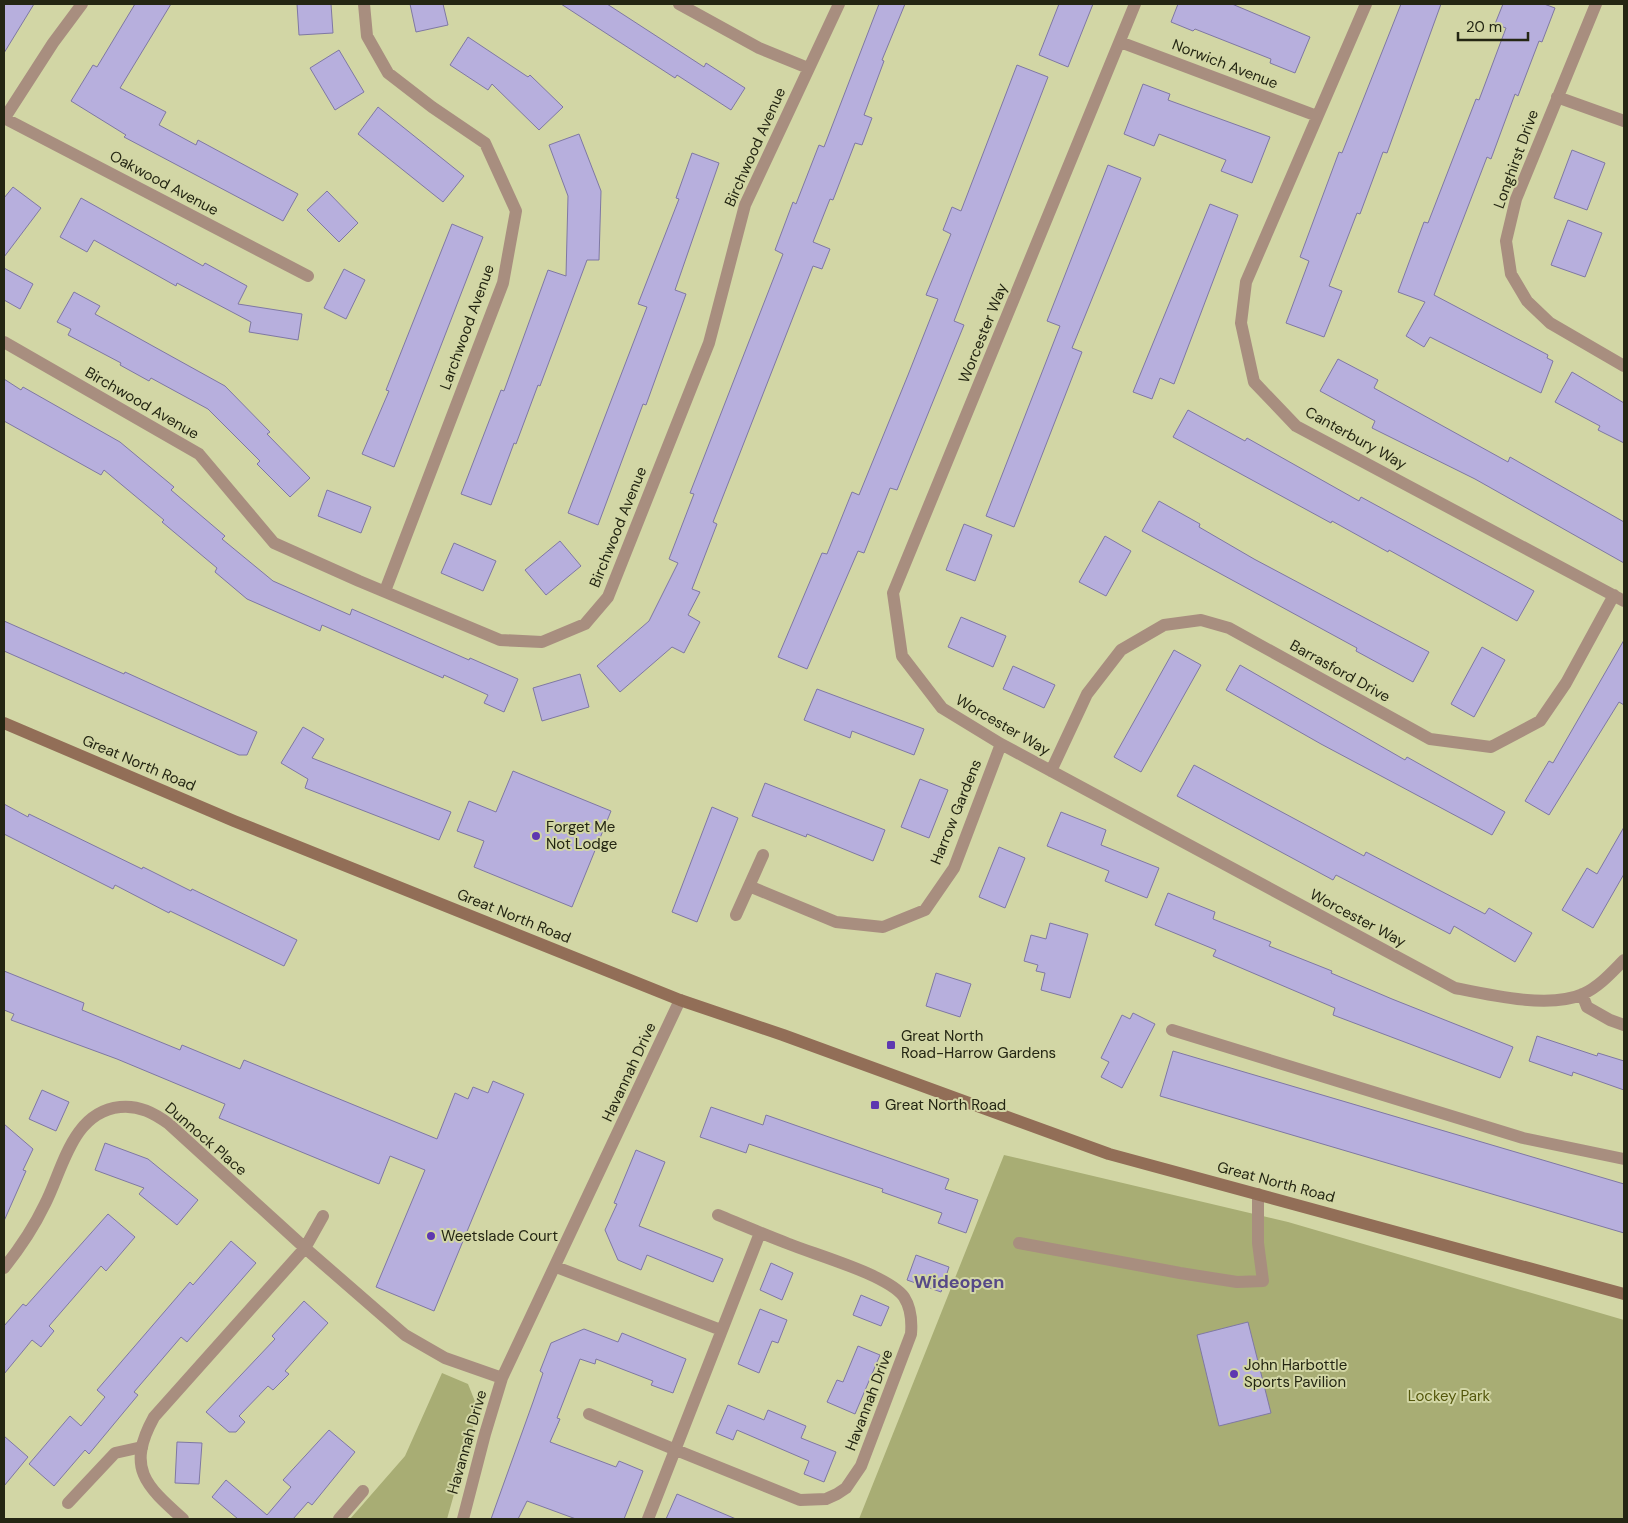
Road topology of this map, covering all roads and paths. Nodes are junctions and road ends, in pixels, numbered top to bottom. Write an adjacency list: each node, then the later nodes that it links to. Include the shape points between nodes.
1 (82, 4): 12 (street)
2 (364, 4): 17 (street, Larchwood Avenue, via 367,36 388,72 432,107 486,143 516,211 503,283)
3 (680, 4): 9 (street, via 759,48)
4 (839, 4): 9 (street, Birchwood Avenue)
5 (1135, 4): 8 (street, Worcester Way)
6 (1366, 4): 11 (street, Canterbury Way)
7 (1596, 4): 10 (street, Longhirst Drive)
8 (1120, 42): 11 (street, Norwich Avenue); 20 (street, Worcester Way, via 893,594 902,656 942,708)
9 (808, 68): 17 (street, Birchwood Avenue, via 744,206 709,343 608,597 586,624 542,642 500,640)
10 (1557, 97): 13 (street); 16 (street, Longhirst Drive, via 1516,199 1506,241 1511,274 1527,301 1550,324)
11 (1318, 116): 18 (street, Canterbury Way, via 1246,282 1241,323 1254,382 1296,426)
12 (4, 118): 14 (street, Oakwood Avenue)
13 (1624, 121)
14 (308, 276)
15 (4, 342): 17 (street, Birchwood Avenue, via 200,454 274,542)
16 (1624, 366)
17 (385, 591)
18 (1619, 598): 21 (street, Barrasford Drive, via 1540,721 1491,747 1430,739 1229,628 1202,620 1164,625 1121,650 1087,694)
19 (4, 723): 27 (main road, Great North Road, via 243,824)
20 (1001, 744): 21 (street, Worcester Way); 23 (street, Harrow Gardens, via 954,868 925,910 883,927 836,922)
21 (1051, 771): 26 (street, Worcester Way, via 1455,988 1516,1000)
22 (763, 855): 23 (street)
23 (749, 886): 24 (street)
24 (736, 915)
25 (1624, 960): 26 (street, Worcester Way, via 1602,983)
26 (1582, 994): 28 (street, via 1587,1007)
27 (680, 1000): 31 (main road, Great North Road, via 783,1034 1109,1154); 37 (street, Havannah Drive)
28 (1624, 1025)
29 (1172, 1030): 30 (street, via 1523,1138)
30 (1624, 1159)
31 (1258, 1194): 35 (street, via 1258,1243 1263,1282 1237,1282 1180,1273); 39 (main road, Great North Road)
32 (718, 1215): 34 (street, Havannah Drive)
33 (323, 1216): 36 (street)
34 (760, 1233): 40 (street); 44 (street, Havannah Drive, via 895,1288 909,1307 912,1321 908,1347 861,1466 846,1488 826,1499 800,1500)
35 (1020, 1243)
36 (305, 1248): 38 (street, Dunnock Place, via 160,1117 140,1109 122,1107 95,1116 76,1136 39,1218); 41 (street, Dunnock Place, via 405,1335 445,1358); 43 (street, via 154,1417)
37 (556, 1266): 40 (street); 41 (street, Havannah Drive)
38 (4, 1268)
39 (1624, 1294)
40 (721, 1330): 44 (street)
41 (502, 1378): 49 (street, Havannah Drive)
42 (589, 1414): 44 (street, Havannah Drive)
43 (142, 1447): 46 (street, via 115,1453); 47 (street, via 144,1480)
44 (676, 1450): 50 (street)
45 (363, 1491): 48 (street)
46 (68, 1503)
47 (183, 1519)
48 (339, 1519)
49 (463, 1519)
50 (648, 1519)

